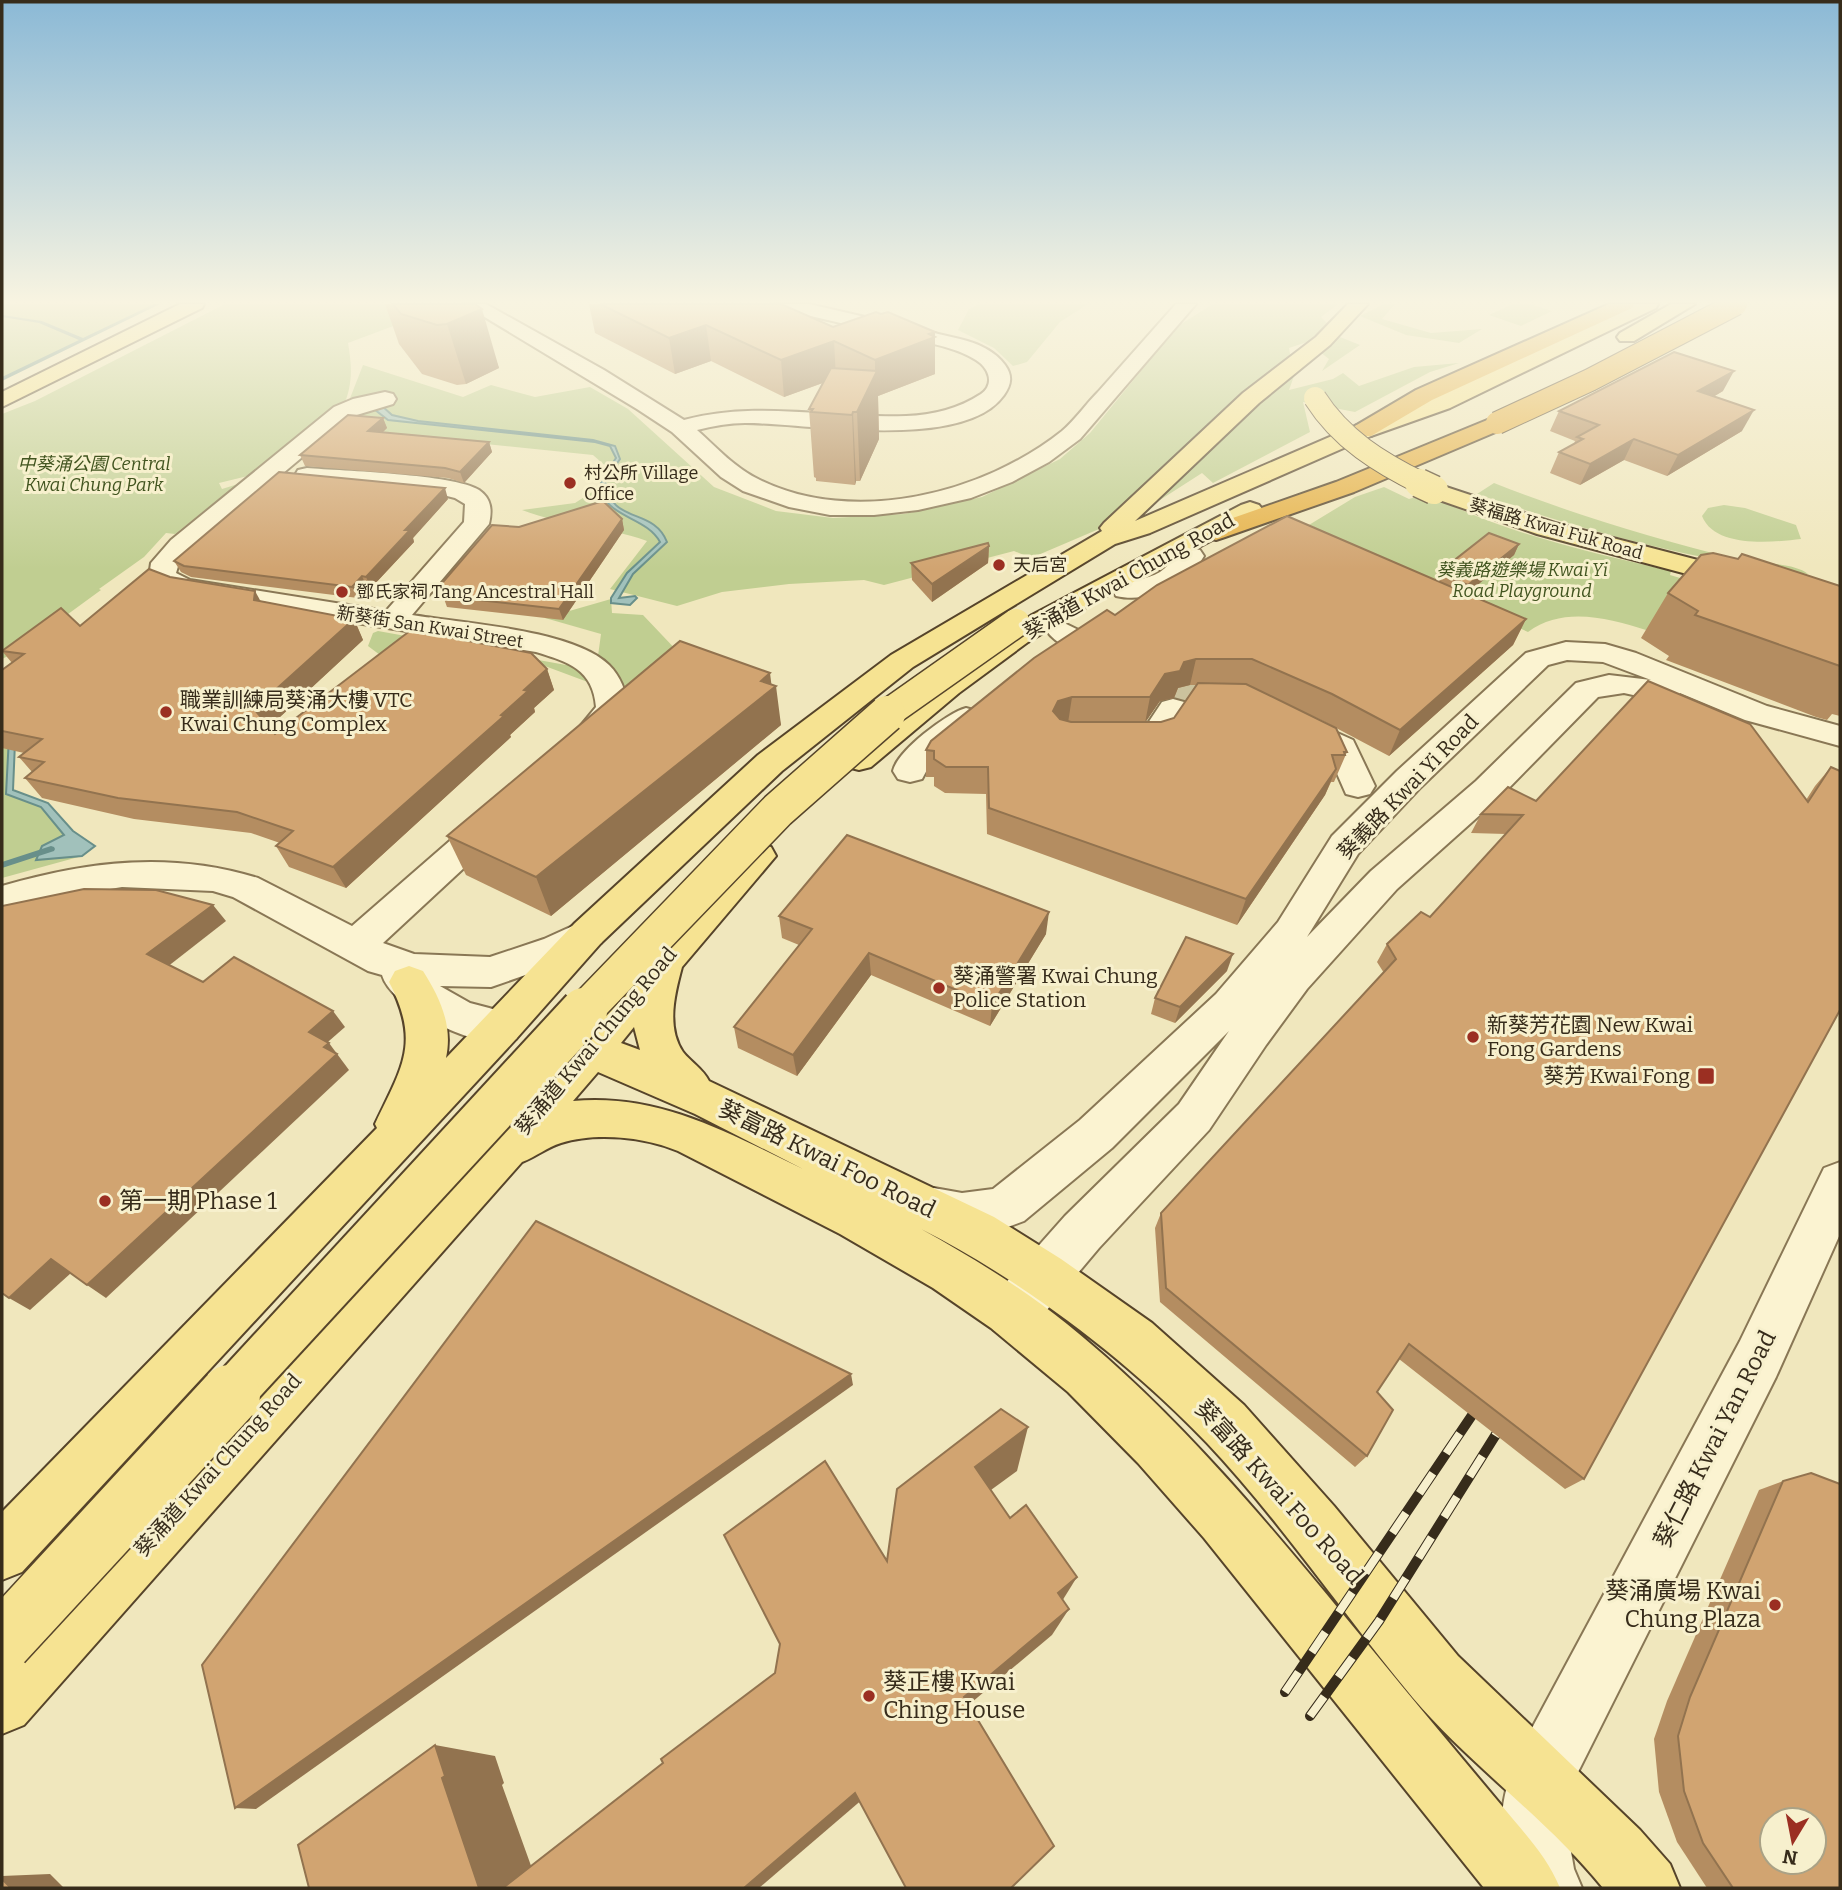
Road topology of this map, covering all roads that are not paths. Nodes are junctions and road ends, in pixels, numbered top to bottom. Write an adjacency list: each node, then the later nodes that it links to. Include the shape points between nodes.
1 (18, 392): 12 (main road)
2 (621, 392): 13 (street)
3 (994, 392): 13 (street, via 977,407 923,422 746,416)
4 (1109, 392): 13 (street, via 1050,453 983,485 900,505 838,508 754,487 732,475)
5 (1258, 392): 19 (main road, via 1117,522)
6 (1314, 392): 21 (main road, 葵福路 Kwai Fuk Road, bridge, via 1329,420 1354,443 1434,490 1532,525)
7 (1430, 392): 14 (highway)
8 (1468, 392): 14 (main road, 葵涌道 Kwai Chung Road)
9 (1489, 392): 16 (main road, 葵涌道 Kwai Chung Road)
10 (1564, 392): 18 (highway, bridge, via 1345,487)
11 (385, 399): 15 (street, 新葵街 San Kwai Street, via 342,412)
12 (2, 400)
13 (675, 424)
14 (1363, 431): 17 (main road, 葵涌道 Kwai Chung Road)
15 (270, 472): 26 (street, via 439,487 458,491 478,503 481,513 476,524); 26 (street, 新葵街 San Kwai Street, via 180,546 165,561 163,577 183,587)
16 (1281, 490): 18 (main road, 葵涌道 Kwai Chung Road); 25 (main road, 葵涌道 Kwai Chung Road, via 1219,514)
17 (1230, 491): 19 (main road, 葵涌道 Kwai Chung Road); 25 (main road, 葵涌道 Kwai Chung Road, via 1207,509 1076,575)
18 (1216, 532): 39 (main road, 葵涌道 Kwai Chung Road, via 1072,603 968,671 827,786)
19 (1106, 538): 40 (main road, 葵涌道 Kwai Chung Road, via 902,661 771,763)
20 (1191, 556): 23 (street, via 1186,567 1146,589)
21 (1683, 564): 22 (main road, 葵福路 Kwai Fuk Road); 24 (main road, 葵福路 Kwai Fuk Road)
22 (1840, 589)
23 (1126, 590)
24 (1840, 612)
25 (1011, 621): 52 (main road, 葵涌道 Kwai Chung Road, via 921,673 789,780 605,960); 53 (main road, 葵涌道 Kwai Chung Road, bridge, via 875,723 722,866)
26 (391, 622): 32 (street, 新葵街 San Kwai Street, via 541,644 589,663 612,691 612,708 595,732)
27 (993, 697): 34 (street, via 951,737 917,758)
28 (1189, 702): 30 (street, via 1155,736)
29 (1276, 713): 35 (street, via 1342,747)
30 (1091, 736)
31 (1840, 736): 35 (street, 葵義路 Kwai Yi Road, via 1756,713 1625,659 1566,651 1537,659)
32 (564, 759)
33 (1840, 760): 37 (street, via 1656,690 1609,684 1587,691)
34 (910, 771)
35 (1369, 797): 37 (street, via 1385,832 1402,841 1421,843); 49 (street, 葵義路 Kwai Yi Road, via 1291,932 1230,1005 1096,1134 1028,1192 992,1213 959,1216)
36 (513, 804): 41 (street)
37 (1435, 837): 50 (street, via 1384,880 1311,958 1251,1033 1194,1117)
38 (2, 900): 41 (street, via 49,886 122,874 213,878 245,887)
39 (689, 931): 44 (main road, 葵涌道 Kwai Chung Road); 45 (main road, via 654,987 655,1033 663,1057 679,1079)
40 (588, 933): 41 (street, via 558,949 491,972 414,969 382,960); 43 (main road, 葵涌道 Kwai Chung Road)
41 (356, 945): 42 (street)
42 (409, 982): 43 (street, via 432,1003 462,1017); 46 (main road, via 422,1000 430,1035 416,1080)
43 (502, 1027): 44 (main road, 葵富路 Kwai Foo Road); 46 (main road, 葵涌道 Kwai Chung Road)
44 (590, 1052): 45 (main road, 葵富路 Kwai Foo Road, via 622,1061); 47 (main road, 葵涌道 Kwai Chung Road)
45 (710, 1101): 49 (main road, 葵富路 Kwai Foo Road)
46 (384, 1151): 51 (main road, 葵涌道 Kwai Chung Road)
47 (488, 1168): 50 (main road, 葵富路 Kwai Foo Road, via 525,1138 566,1122 616,1119 672,1129 944,1266); 54 (main road, 葵涌道 Kwai Chung Road)
48 (1840, 1183): 55 (street, 葵仁路 Kwai Yan Road, via 1758,1359)
49 (924, 1207): 50 (main road, 葵富路 Kwai Foo Road, via 976,1233)
50 (1028, 1294): 55 (main road, 葵富路 Kwai Foo Road, via 1134,1341 1225,1424 1436,1678); 56 (main road, 葵富路 Kwai Foo Road, via 1099,1387 1187,1474)
51 (2, 1552)
52 (2, 1609)
53 (2, 1642)
54 (2, 1703)
55 (1540, 1779): 57 (street, 葵仁路 Kwai Yan Road, via 1532,1816 1541,1873); 58 (main road, 葵富路 Kwai Foo Road, via 1617,1853)
56 (1526, 1888)
57 (1548, 1888)
58 (1646, 1888)

